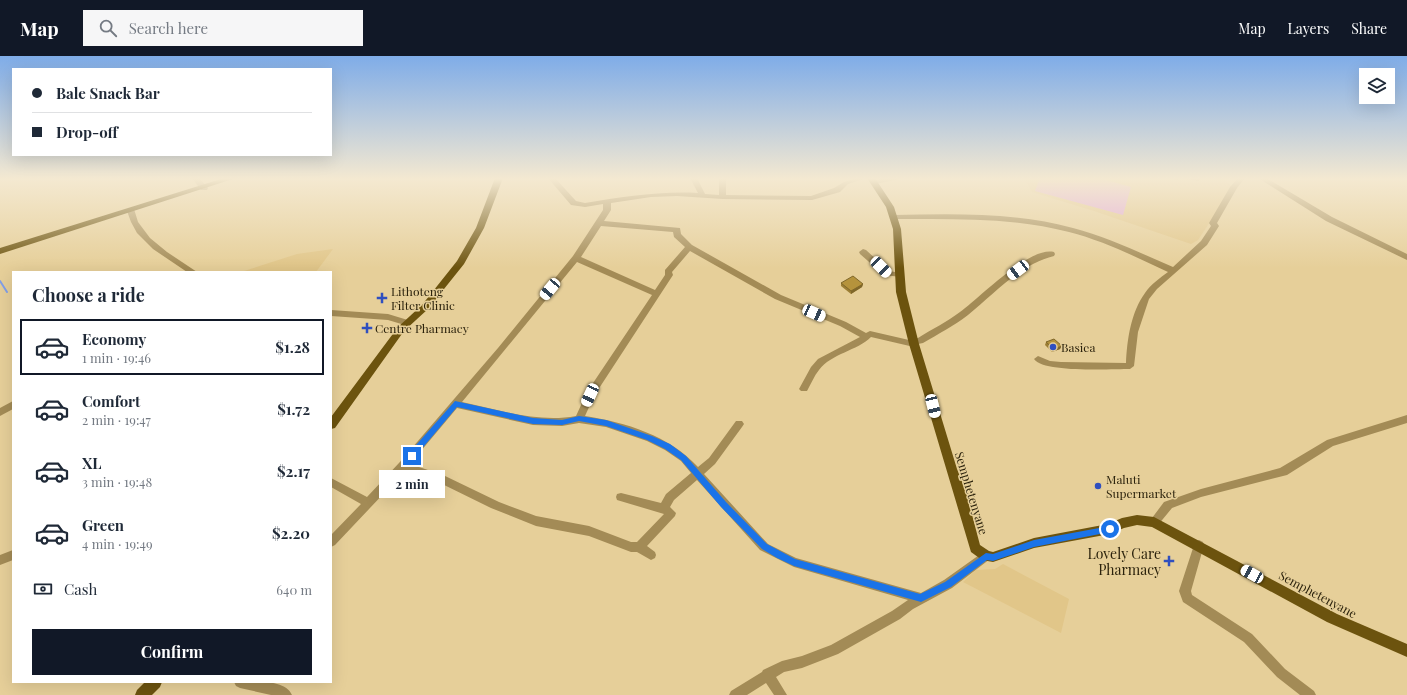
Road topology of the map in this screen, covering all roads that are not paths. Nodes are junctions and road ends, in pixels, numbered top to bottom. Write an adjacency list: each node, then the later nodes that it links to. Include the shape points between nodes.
1 (141, 208): 7 (main road)
2 (488, 208): 21 (main road, via 480,228 461,262 424,307)
3 (607, 208): 9 (street)
4 (889, 208): 8 (main road, Semphetenyane)
5 (1221, 208): 17 (street, via 1213,223 1215,226 1204,243)
6 (1310, 208): 14 (street)
7 (131, 211): 11 (main road); 16 (street, via 138,230 156,250)
8 (894, 218): 17 (street, via 980,217 1023,220 1061,227); 18 (main road, Semphetenyane, via 899,245)
9 (598, 223): 10 (street, via 677,230 677,235); 15 (street)
10 (689, 247): 19 (street, via 668,272 669,275); 22 (street, via 778,297 843,324)
11 (0, 251)
12 (863, 252): 18 (street, via 887,273)
13 (1051, 254): 23 (street, via 1043,255 1018,270 964,314 920,341)
14 (1407, 257)
15 (576, 258): 19 (street); 26 (street)
16 (191, 271)
17 (1174, 271): 24 (street, via 1145,299 1132,339 1130,366 1065,366 1049,364)
18 (898, 275): 23 (main road, Semphetenyane)
19 (657, 294): 27 (street, via 590,395)
20 (332, 313): 21 (street, via 388,317)
21 (408, 322): 29 (main road)
22 (867, 337): 23 (street, via 870,334); 25 (street, via 823,361 816,367)
23 (913, 342): 43 (main road, Semphetenyane, via 975,548)
24 (1038, 359)
25 (804, 390)
26 (455, 404): 27 (street, via 533,421 562,422); 31 (street)
27 (579, 419): 32 (street, via 606,423 668,446)
28 (1407, 419): 37 (street, via 1330,443 1283,472 1168,504)
29 (332, 423)
30 (740, 424): 32 (street, via 712,461)
31 (403, 466): 35 (street); 40 (street, via 439,478 494,505 536,521 589,531 631,547)
32 (698, 472): 36 (street, via 670,498); 45 (street, via 764,547 779,556)
33 (332, 483): 35 (street)
34 (621, 497): 36 (street)
35 (369, 503): 38 (street)
36 (664, 508): 40 (street, via 671,513)
37 (1154, 522): 39 (main road, Semphetenyane); 43 (main road, Semphetenyane, via 1137,520 1110,529 1034,543 993,557)
38 (332, 541)
39 (1199, 545): 46 (main road, Semphetenyane, via 1332,618); 54 (street, via 1185,592 1187,598 1248,638 1281,673)
40 (639, 547): 42 (street)
41 (12, 555): 44 (street)
42 (651, 555)
43 (986, 556): 45 (street, via 948,584)
44 (0, 560)
45 (921, 598): 47 (street, via 834,650)
46 (1407, 651)
47 (767, 674): 52 (street); 53 (street)
48 (153, 683): 50 (main road)
49 (244, 683): 51 (street)
50 (142, 695)
51 (286, 695)
52 (735, 695)
53 (781, 695)
54 (1310, 695)

